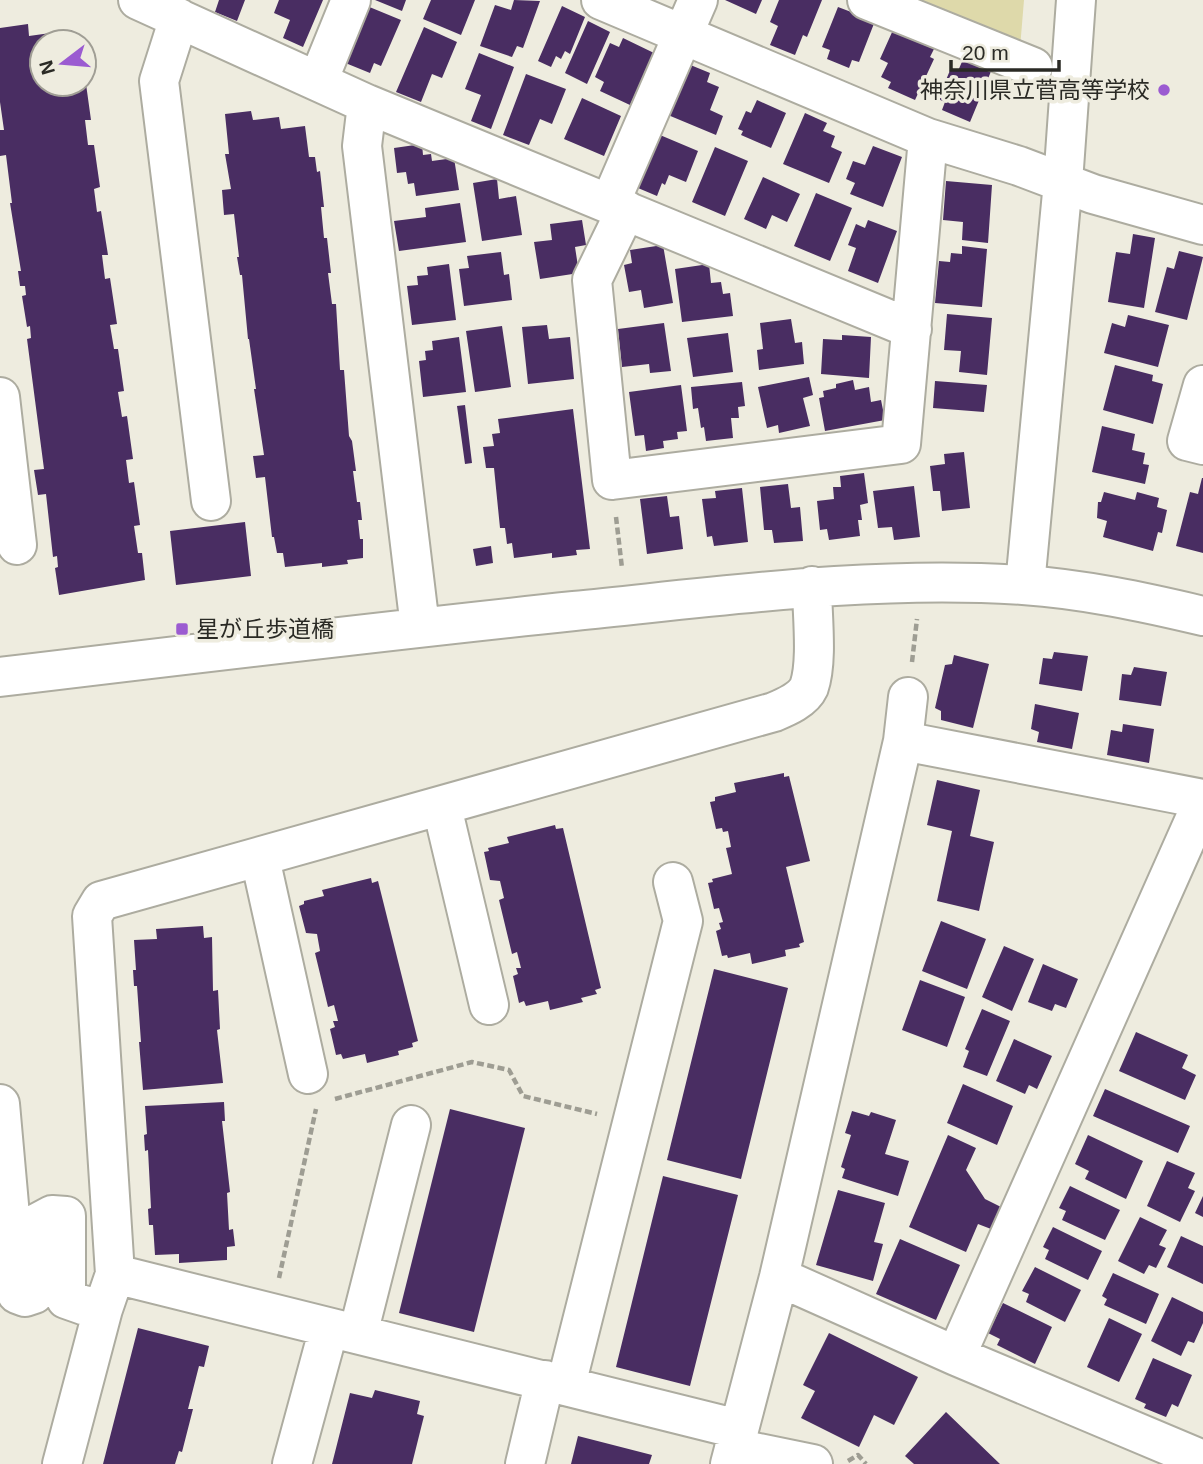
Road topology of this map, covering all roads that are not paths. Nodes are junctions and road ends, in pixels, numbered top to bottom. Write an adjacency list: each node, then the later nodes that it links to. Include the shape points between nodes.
1 (138, 0): 7 (street)
2 (351, 0): 10 (street)
3 (601, 0): 8 (street)
4 (698, 0): 8 (street)
5 (867, 0): 9 (street)
6 (1076, 0): 13 (street)
7 (179, 18): 10 (street); 20 (street, via 159,81)
8 (684, 36): 12 (street); 14 (street)
9 (1033, 66)
10 (318, 81): 11 (street)
11 (367, 104): 14 (street); 25 (street, via 362,146)
12 (928, 138): 13 (street); 16 (street)
13 (1063, 181): 15 (street); 22 (street)
14 (618, 207): 16 (street); 16 (street, via 592,281 612,480 901,444)
15 (1203, 225)
16 (912, 329)
17 (1203, 385): 19 (street, via 1187,440)
18 (0, 397): 21 (street)
19 (1203, 445)
20 (211, 501)
21 (17, 545)
22 (1025, 585): 23 (street); 24 (street)
23 (811, 586): 25 (street); 30 (street, via 814,653 808,688 793,704)
24 (1203, 616)
25 (420, 627): 26 (street)
26 (0, 677)
27 (908, 696): 28 (street)
28 (903, 741): 29 (street); 37 (street)
29 (1203, 800): 40 (street)
30 (442, 807): 31 (street); 33 (street)
31 (260, 858): 34 (street); 38 (street, via 101,901 92,916)
32 (673, 882): 41 (street, via 683,921)
33 (489, 1005)
34 (308, 1074)
35 (0, 1104): 38 (street, via 17,1294 34,1294 37,1223 52,1215 66,1216 66,1299)
36 (411, 1125): 39 (street)
37 (779, 1277): 40 (street); 42 (street)
38 (109, 1291): 39 (street); 44 (street)
39 (343, 1331): 41 (street); 45 (street)
40 (956, 1356): 43 (street)
41 (556, 1382): 42 (street); 46 (street)
42 (734, 1447): 47 (street)
43 (1202, 1460)
44 (62, 1464)
45 (292, 1464)
46 (525, 1464)
47 (813, 1464)

